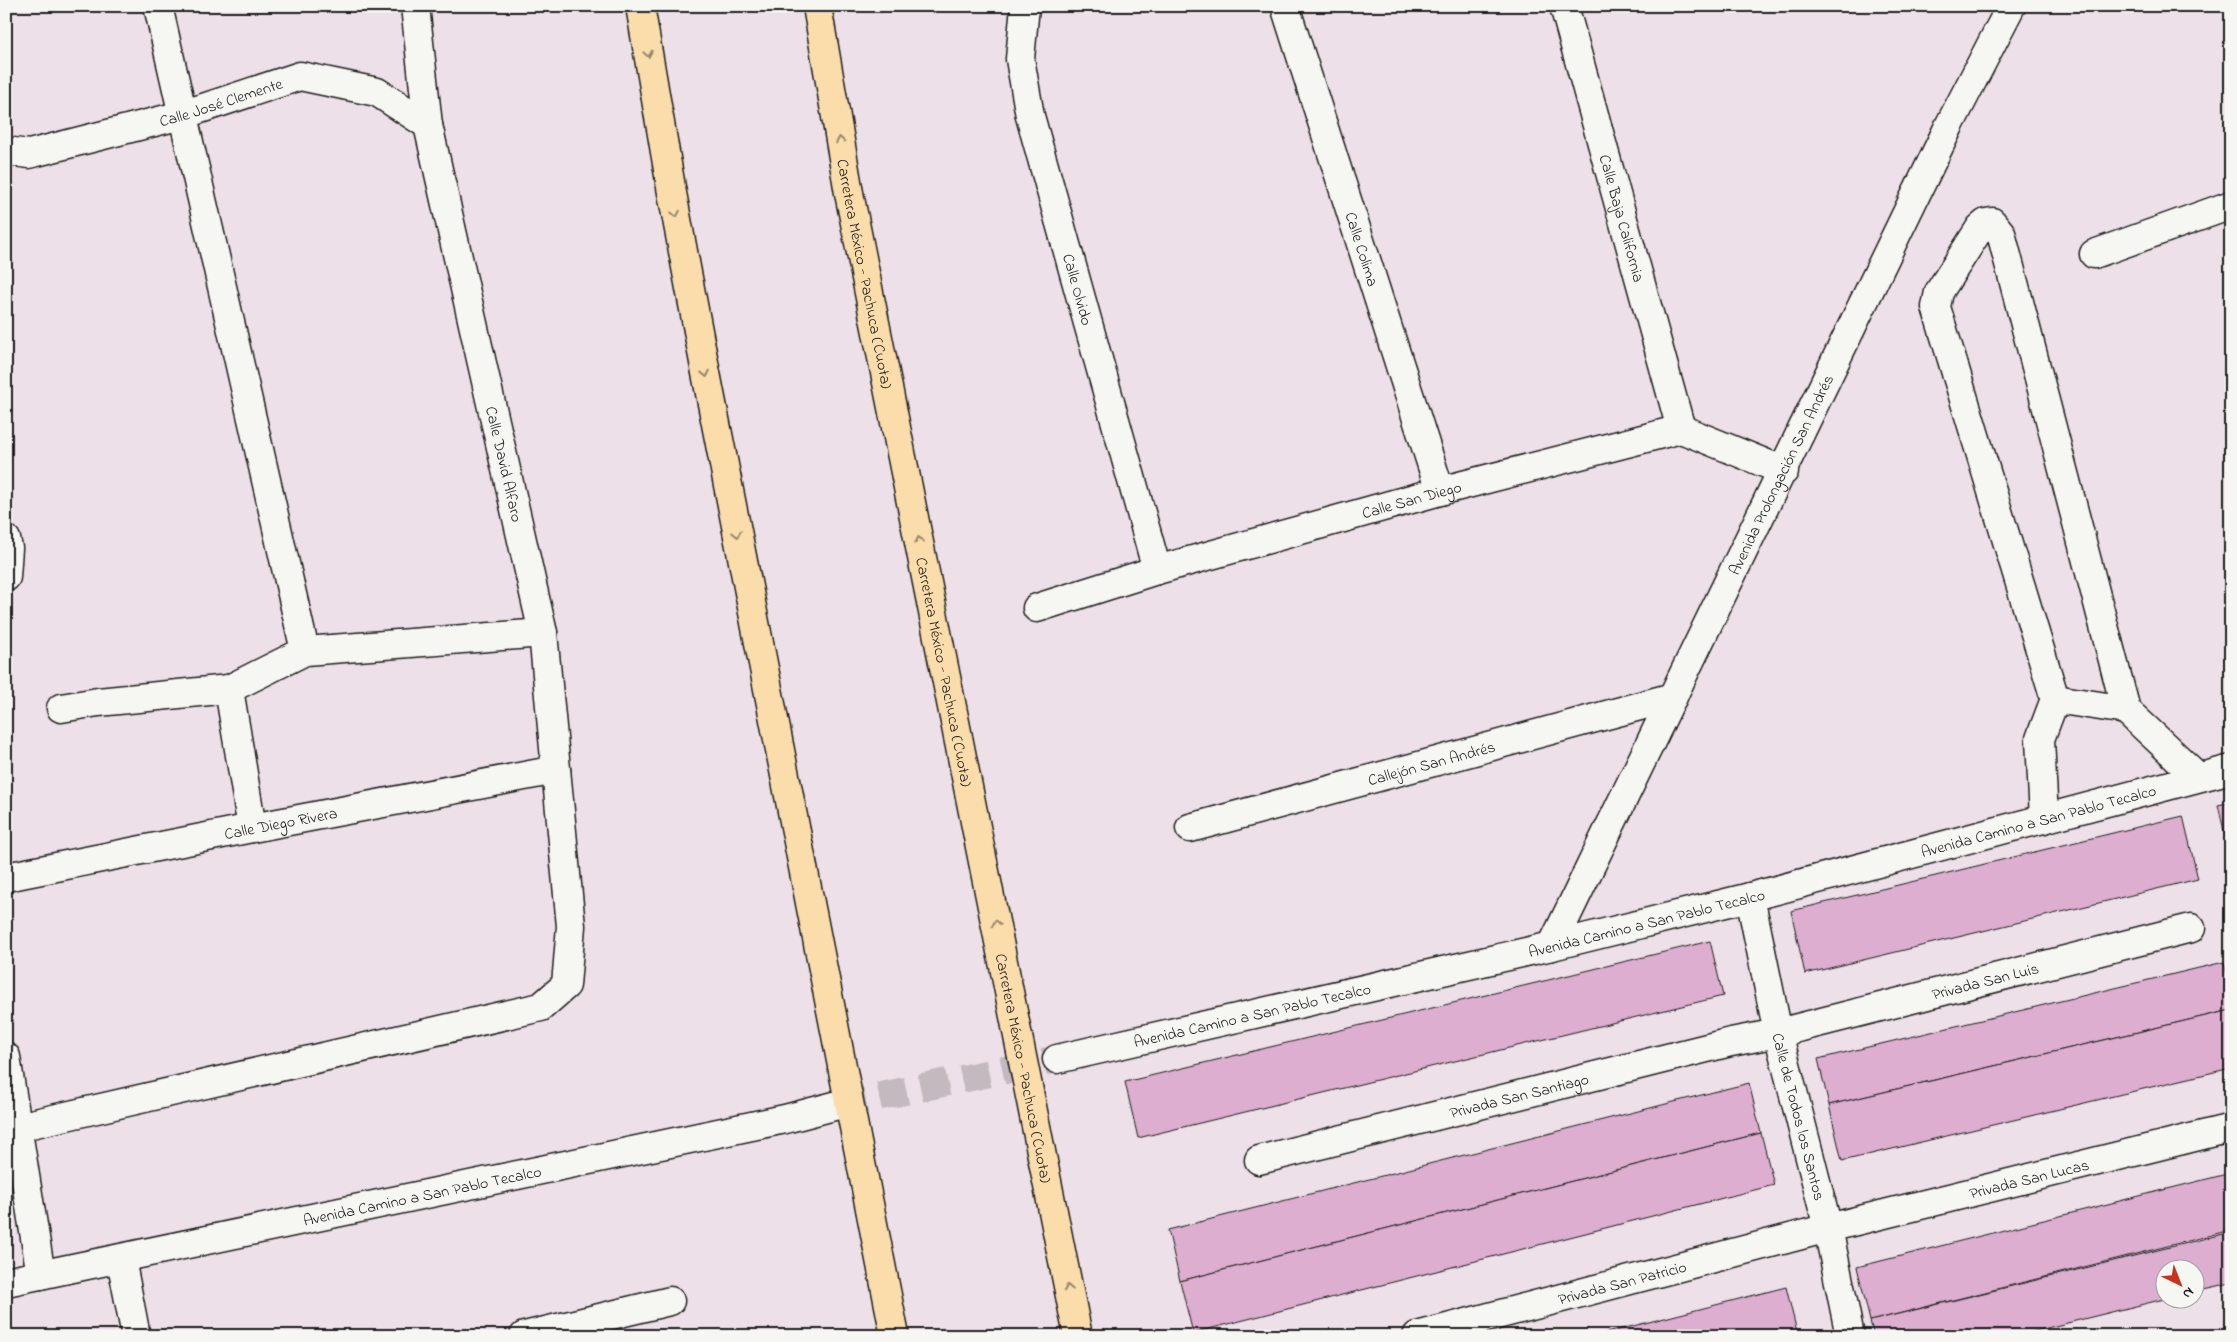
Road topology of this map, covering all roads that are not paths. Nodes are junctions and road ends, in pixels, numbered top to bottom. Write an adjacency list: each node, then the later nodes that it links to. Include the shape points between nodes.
1 (158, 6): 9 (street)
2 (415, 6): 10 (street, Calle David Alfaro)
3 (640, 6): 52 (highway, one-way to 52, via 706,373)
4 (817, 6): 53 (highway, Carretera México - Pachuca (Cuota), one-way to 4, via 849,193)
5 (1025, 6): 18 (street, Calle Olvido, via 1020,59 1030,116)
6 (1285, 6): 16 (street, Calle Colima)
7 (1564, 6): 14 (street, Calle Baja California)
8 (2011, 6): 15 (street, Avenida Prolongación San Andrés, via 1949,126)
9 (182, 115): 10 (street, Calle José Clemente, via 300,76 377,92); 11 (street, Calle José Clemente, via 29,154); 22 (street)
10 (428, 125): 21 (street, Calle David Alfaro)
11 (6, 151)
12 (2231, 205): 13 (street)
13 (2094, 254)
14 (1681, 429): 15 (street); 16 (street, Calle San Diego)
15 (1784, 471): 24 (street, Avenida Prolongación San Andrés)
16 (1440, 491): 18 (street, Calle San Diego)
17 (6, 539): 19 (street)
18 (1157, 570): 20 (street, Calle San Diego)
19 (6, 577)
20 (1037, 608)
21 (543, 633): 22 (street); 29 (street, Calle David Alfaro)
22 (305, 651): 23 (street)
23 (229, 689): 26 (street); 32 (street)
24 (1673, 697): 33 (street, Callejón San Andrés); 37 (street, Avenida Prolongación San Andrés)
25 (2055, 699): 27 (street); 27 (street, via 1936,307 1940,292 1980,228 1992,222 2002,233); 31 (street, via 2040,740)
26 (61, 708)
27 (2126, 710): 30 (street)
28 (2231, 769): 30 (street, Avenida Camino a San Pablo Tecalco)
29 (556, 770): 32 (street, Calle Diego Rivera); 42 (street, Calle David Alfaro, via 571,926 566,985 541,1008)
30 (2198, 777): 31 (street, Avenida Camino a San Pablo Tecalco)
31 (2044, 819): 35 (street, Avenida Camino a San Pablo Tecalco)
32 (252, 828): 34 (street, Calle Diego Rivera)
33 (1190, 828)
34 (6, 877)
35 (1750, 897): 37 (street, Avenida Camino a San Pablo Tecalco); 38 (street, Calle de Todos los Santos)
36 (2191, 928): 38 (street, Privada San Luis)
37 (1552, 946): 40 (street, Avenida Camino a San Pablo Tecalco)
38 (1778, 1033): 44 (street, Privada San Santiago); 45 (street, Calle de Todos los Santos)
39 (6, 1057): 42 (street)
40 (1057, 1059)
41 (838, 1105): 46 (street, Avenida Camino a San Pablo Tecalco)
42 (18, 1128): 47 (street)
43 (2231, 1128): 45 (street, Privada San Lucas)
44 (1259, 1160)
45 (1828, 1228): 54 (street, Privada San Patricio); 55 (street, Calle de Todos los Santos)
46 (121, 1259): 47 (street, Avenida Camino a San Pablo Tecalco); 50 (street)
47 (41, 1275): 48 (street, Avenida Camino a San Pablo Tecalco)
48 (6, 1282)
49 (670, 1301): 51 (street)
50 (136, 1336)
51 (524, 1336)
52 (895, 1336)
53 (1078, 1336)
54 (1417, 1336)
55 (1850, 1336)

